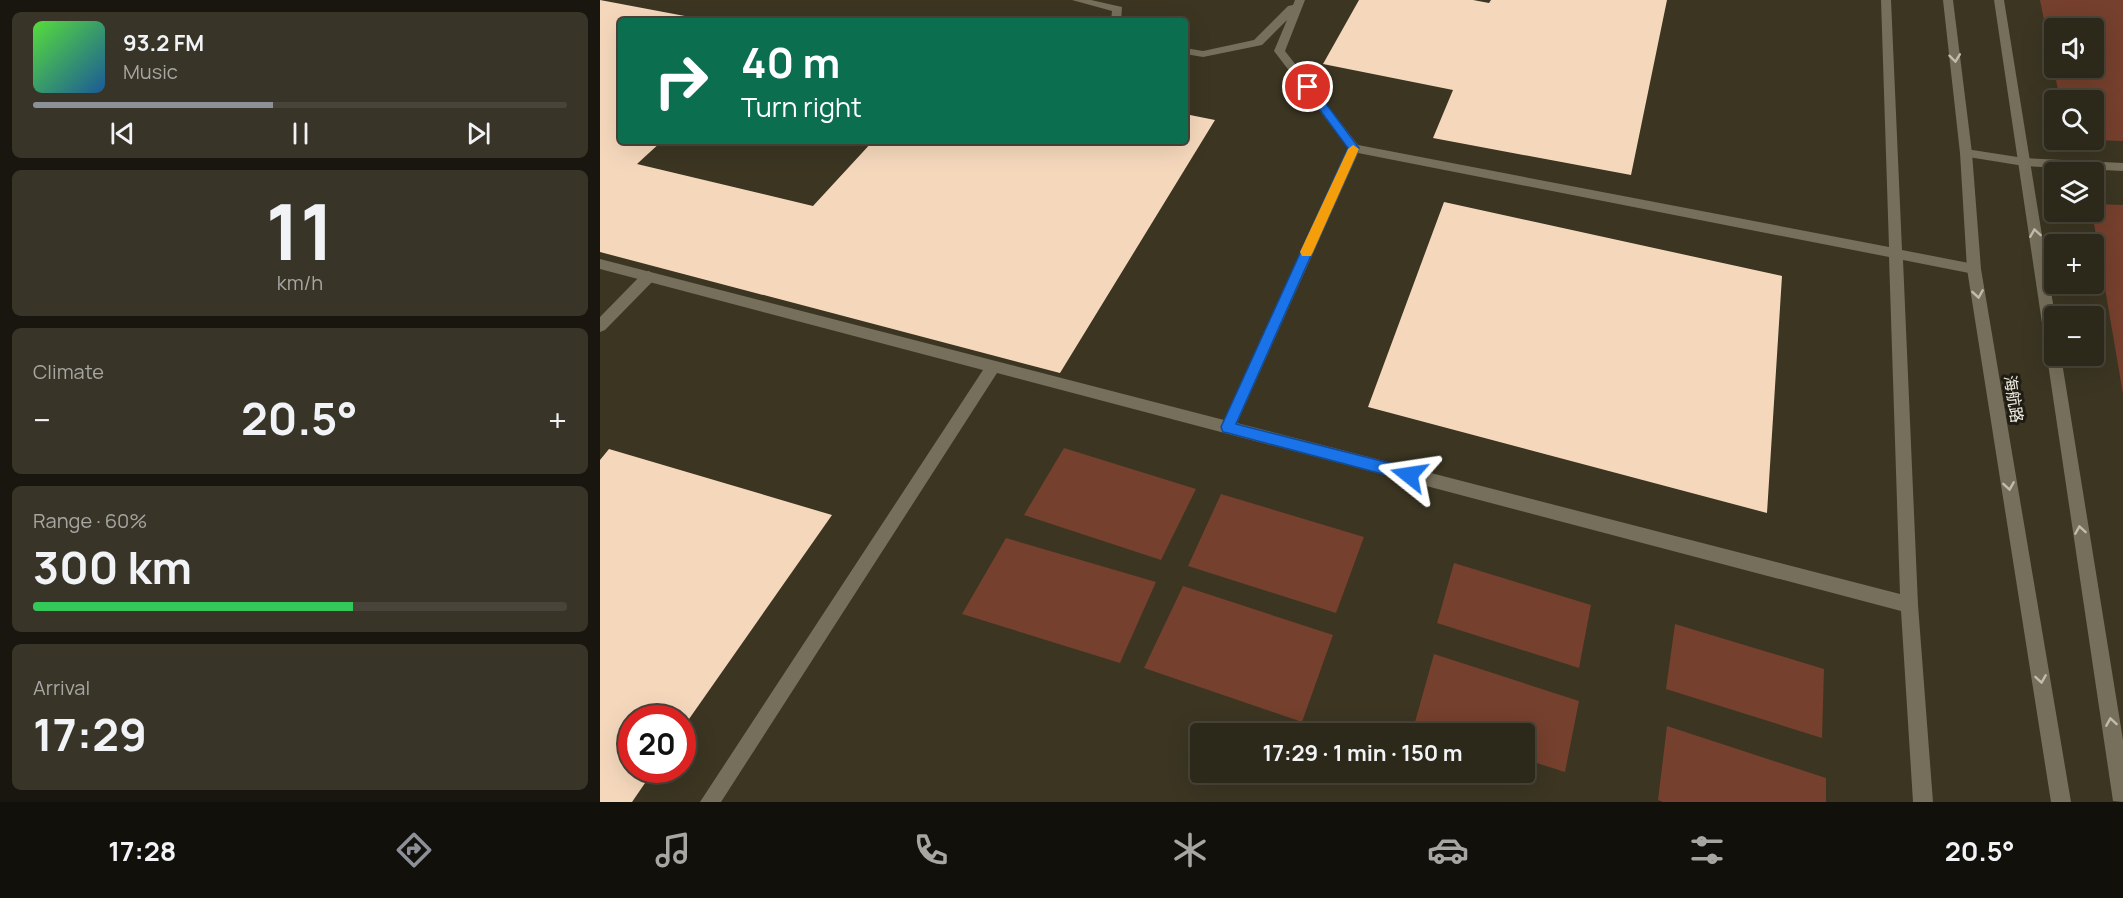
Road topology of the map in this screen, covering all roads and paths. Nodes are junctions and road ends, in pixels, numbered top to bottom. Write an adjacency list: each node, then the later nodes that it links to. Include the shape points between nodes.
1 (1077, 0): 6 (main road)
2 (1886, 0): 12 (main road)
3 (1948, 0): 9 (main road, 海航路, one-way to 9)
4 (1999, 0): 10 (main road)
5 (1299, 1): 7 (main road, via 1258,43 1203,54); 8 (main road, via 1279,51)
6 (1122, 4)
7 (1188, 52)
8 (1354, 148): 12 (main road); 18 (main road)
9 (1966, 153): 10 (main road); 14 (main road, 海航路)
10 (2024, 162): 11 (main road); 20 (main road, one-way to 10)
11 (2123, 167)
12 (1895, 255): 14 (main road); 19 (main road)
13 (600, 264): 15 (main road)
14 (1974, 269): 23 (main road, 海航路, one-way to 23)
15 (649, 276): 16 (main road); 17 (main road)
16 (600, 326)
17 (994, 366): 18 (main road); 21 (main road)
18 (1228, 427): 19 (main road)
19 (1909, 605): 22 (main road)
20 (2123, 801)
21 (710, 802)
22 (1923, 802)
23 (2061, 802)

